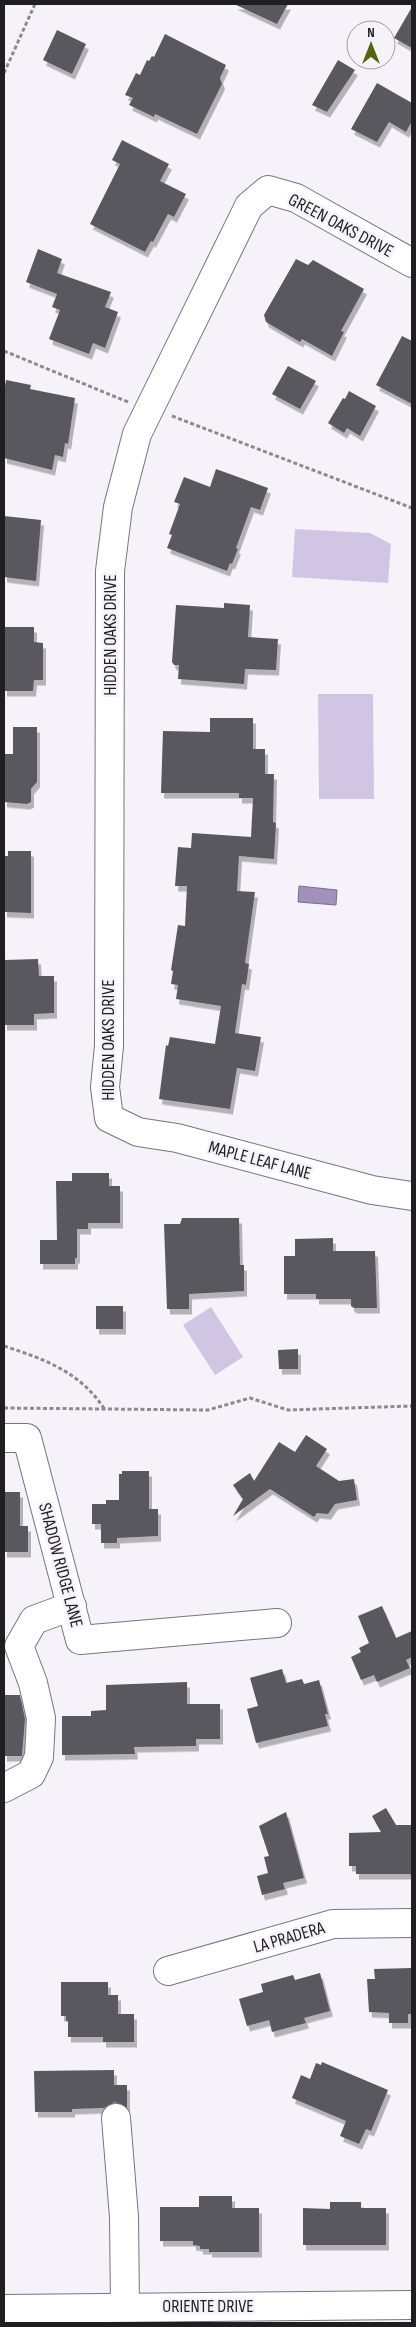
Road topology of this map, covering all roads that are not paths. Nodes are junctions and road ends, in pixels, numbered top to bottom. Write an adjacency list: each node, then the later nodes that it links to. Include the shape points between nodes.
1 (268, 190): 2 (street, GREEN OAKS DRIVE, via 296,198); 3 (street, HIDDEN OAKS DRIVE, via 249,206 148,409 137,434 118,507 110,570 109,1046 105,1087)
2 (412, 263)
3 (109, 1118): 4 (street, MAPLE LEAF LANE, via 138,1132 177,1138 372,1190)
4 (412, 1196)
5 (4, 1438): 6 (street, SHADOW RIDGE LANE, via 27,1438)
6 (72, 1606): 7 (street, SHADOW RIDGE LANE, via 80,1640); 8 (street, via 34,1620 19,1646 33,1683 41,1718 39,1757 31,1774)
7 (277, 1623)
8 (4, 1788)
9 (412, 1923): 10 (street, LA PRADERA, via 333,1924)
10 (168, 1971)
11 (116, 2118): 13 (street, via 124,2217)
12 (412, 2305): 13 (street, ORIENTE DRIVE)
13 (125, 2306): 14 (street, ORIENTE DRIVE)
14 (4, 2309)

